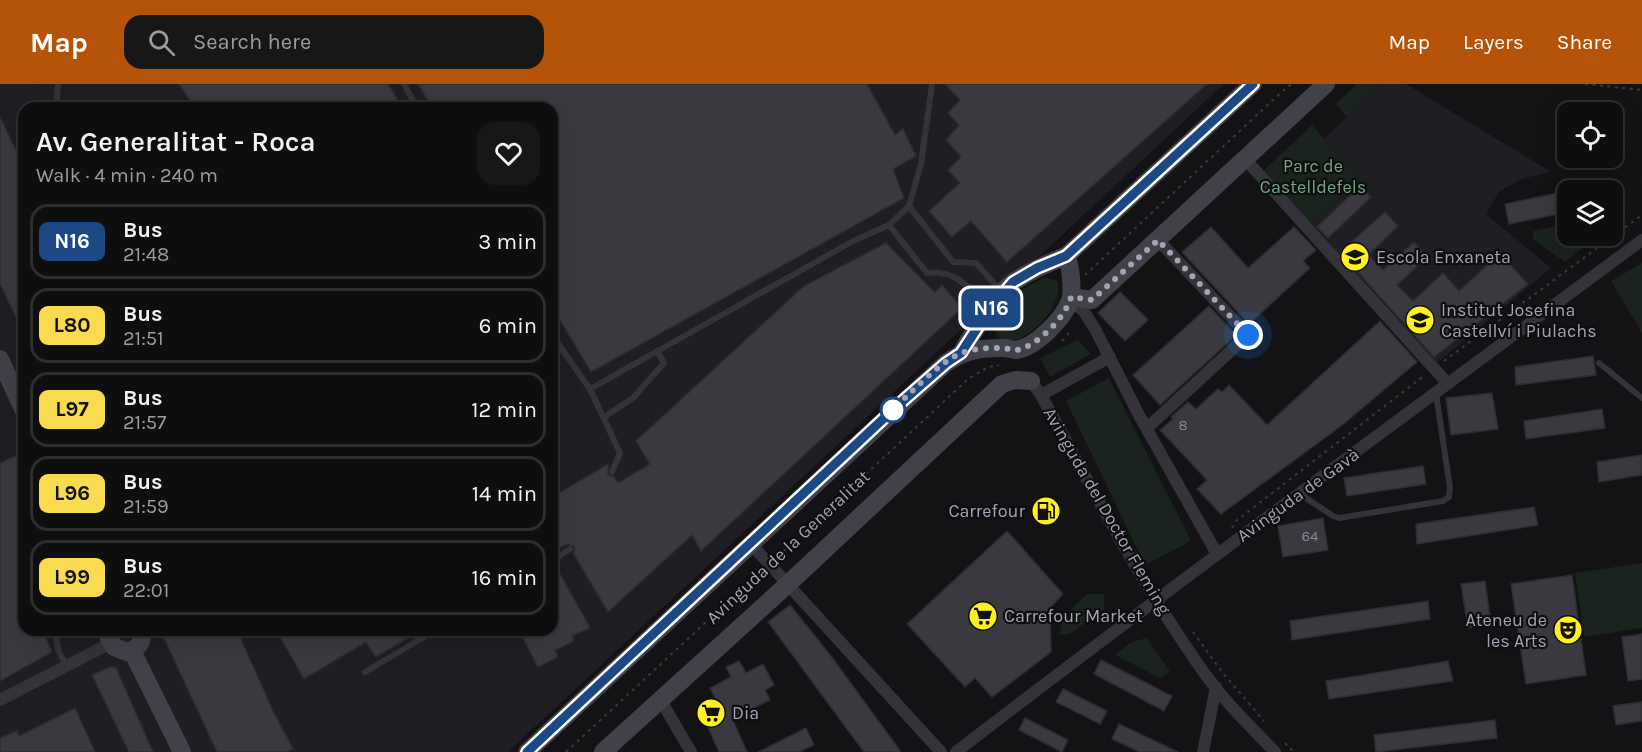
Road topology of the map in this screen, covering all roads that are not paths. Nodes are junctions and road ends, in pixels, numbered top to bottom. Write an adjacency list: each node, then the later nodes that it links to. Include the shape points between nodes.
1 (58, 84): 6 (lane)
2 (404, 84): 7 (lane)
3 (932, 84): 9 (lane, via 921,164)
4 (1253, 84): 13 (street)
5 (1326, 84): 8 (street)
6 (56, 102)
7 (414, 102)
8 (1245, 160): 11 (street); 25 (street)
9 (909, 206): 10 (lane); 15 (lane, via 954,262 976,263)
10 (889, 225): 17 (lane, via 927,273 940,271 962,280); 19 (lane, via 853,241)
11 (1158, 240): 16 (street, via 1092,300); 32 (street, via 1248,335)
12 (1642, 240): 25 (street, Avinguda de Gavà)
13 (1066, 256): 14 (street); 16 (street, via 1070,262)
14 (1037, 268): 15 (street); 16 (street, via 1056,266 1066,273)
15 (1002, 293): 17 (street)
16 (1070, 294): 21 (street, via 1065,311 1049,331); 22 (street)
17 (990, 309): 20 (street); 21 (street, via 986,328 992,341)
18 (558, 344): 27 (lane)
19 (657, 351): 27 (lane); 31 (lane, via 664,363 633,398)
20 (961, 353): 21 (street, via 983,348); 35 (street, Avinguda de la Generalitat, via 905,399)
21 (1014, 354): 26 (street)
22 (1110, 357): 26 (street); 32 (street)
23 (0, 359): 29 (street)
24 (1599, 363): 30 (lane)
25 (1448, 384): 28 (street, Avinguda de Gavà)
26 (1036, 388): 39 (street, via 1015,380 1002,384); 40 (street, Avinguda del Doctor Fleming)
27 (590, 389): 31 (lane)
28 (1436, 394): 34 (street, Avinguda de Gavà); 34 (lane, via 1449,497 1339,518)
29 (18, 398)
30 (1642, 398)
31 (604, 417): 33 (lane, via 620,453)
32 (1147, 428): 37 (street)
33 (612, 472)
34 (1300, 494): 37 (street, Avinguda de Gavà)
35 (750, 543): 39 (street); 52 (street, Avinguda de la Generalitat)
36 (570, 549): 38 (lane)
37 (1217, 554): 40 (street, Avinguda de Gavà)
38 (558, 557)
39 (788, 584): 49 (street); 55 (street)
40 (1156, 601): 48 (street, Avinguda del Doctor Fleming); 56 (street, Avinguda de Gavà)
41 (56, 636): 46 (lane)
42 (111, 636): 45 (street, via 117,650); 46 (street)
43 (142, 636): 45 (street)
44 (426, 636): 47 (lane)
45 (132, 651): 51 (street)
46 (66, 666): 50 (street)
47 (365, 672)
48 (1216, 687): 57 (street); 58 (street, Avinguda del Doctor Fleming)
49 (660, 699): 53 (street); 54 (street)
50 (0, 700)
51 (182, 752)
52 (527, 752)
53 (603, 752)
54 (691, 752)
55 (941, 752)
56 (956, 752)
57 (1203, 752)
58 (1275, 752)

